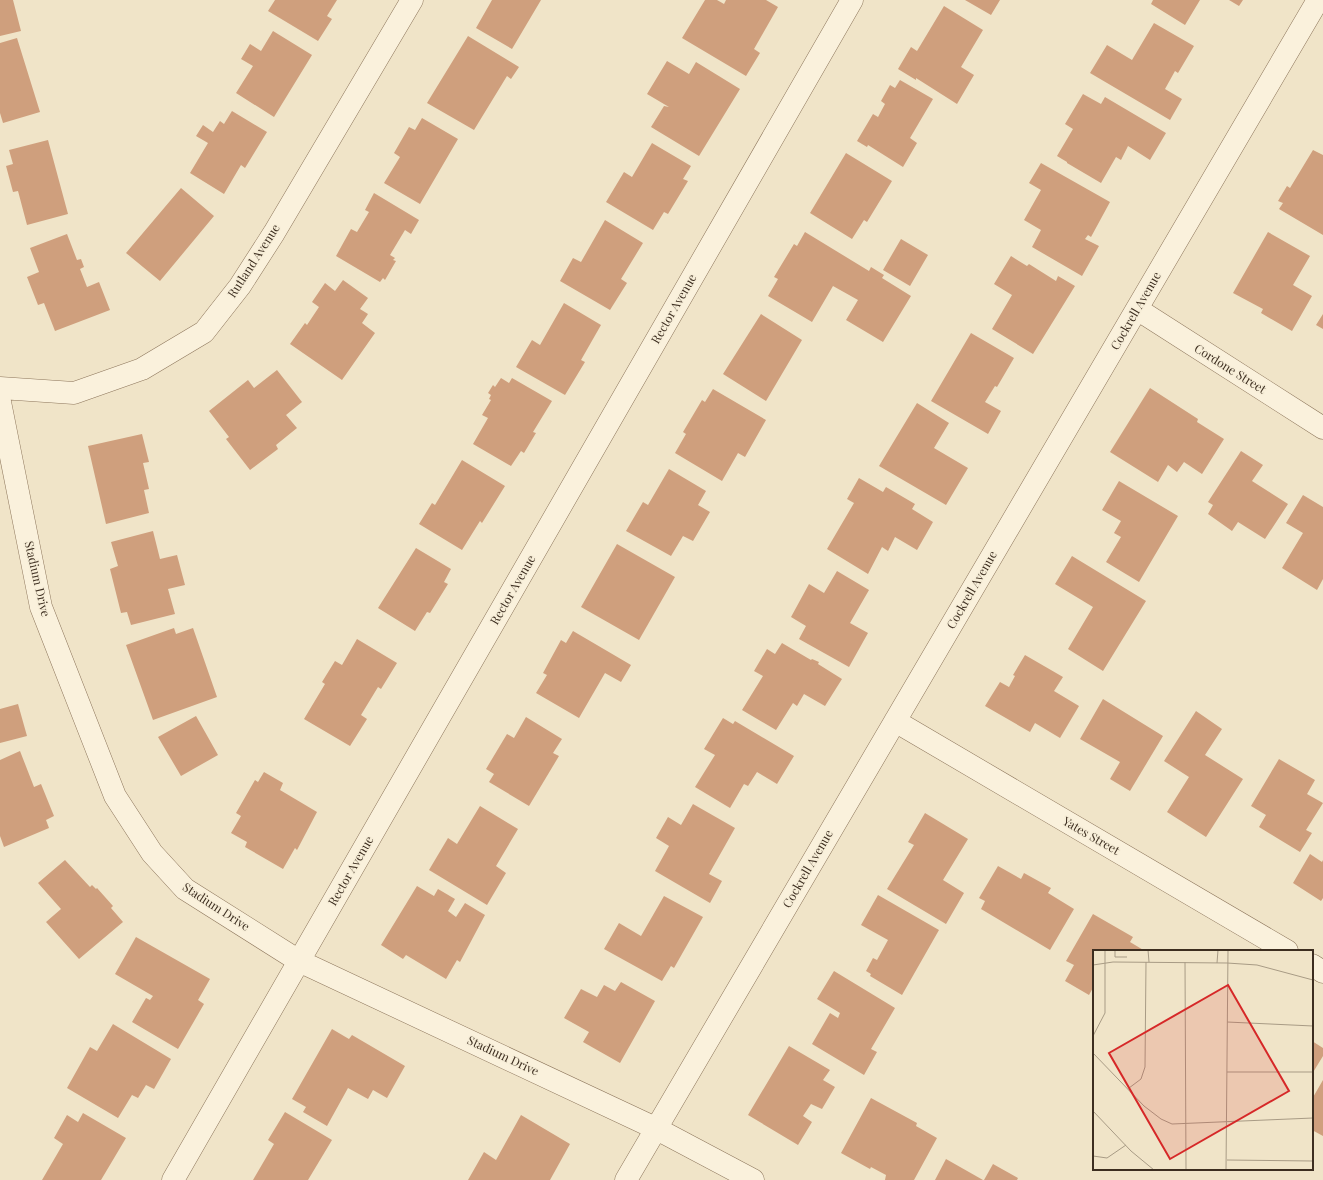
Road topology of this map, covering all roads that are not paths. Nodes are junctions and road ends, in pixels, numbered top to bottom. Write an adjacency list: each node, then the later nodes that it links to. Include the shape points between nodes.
1 (412, 0): 5 (street, Rutland Avenue, via 270,240 240,286 204,332 142,369 74,393)
2 (852, 0): 10 (street, Rector Avenue)
3 (1318, 0): 4 (street, Cockrell Avenue)
4 (1137, 309): 7 (street, Cordone Street); 8 (street, Cockrell Avenue)
5 (0, 388)
6 (0, 402): 10 (street, Stadium Drive, via 42,607 115,796 152,853 185,890)
7 (1323, 428)
8 (895, 721): 9 (street, Yates Street); 13 (street, Cockrell Avenue)
9 (1285, 950)
10 (299, 961): 13 (street, Stadium Drive); 14 (street, Rector Avenue)
11 (1313, 967): 12 (street)
12 (1323, 972)
13 (655, 1128): 15 (street, Cockrell Avenue); 16 (street, Stadium Drive)
14 (173, 1180)
15 (626, 1180)
16 (753, 1180)

